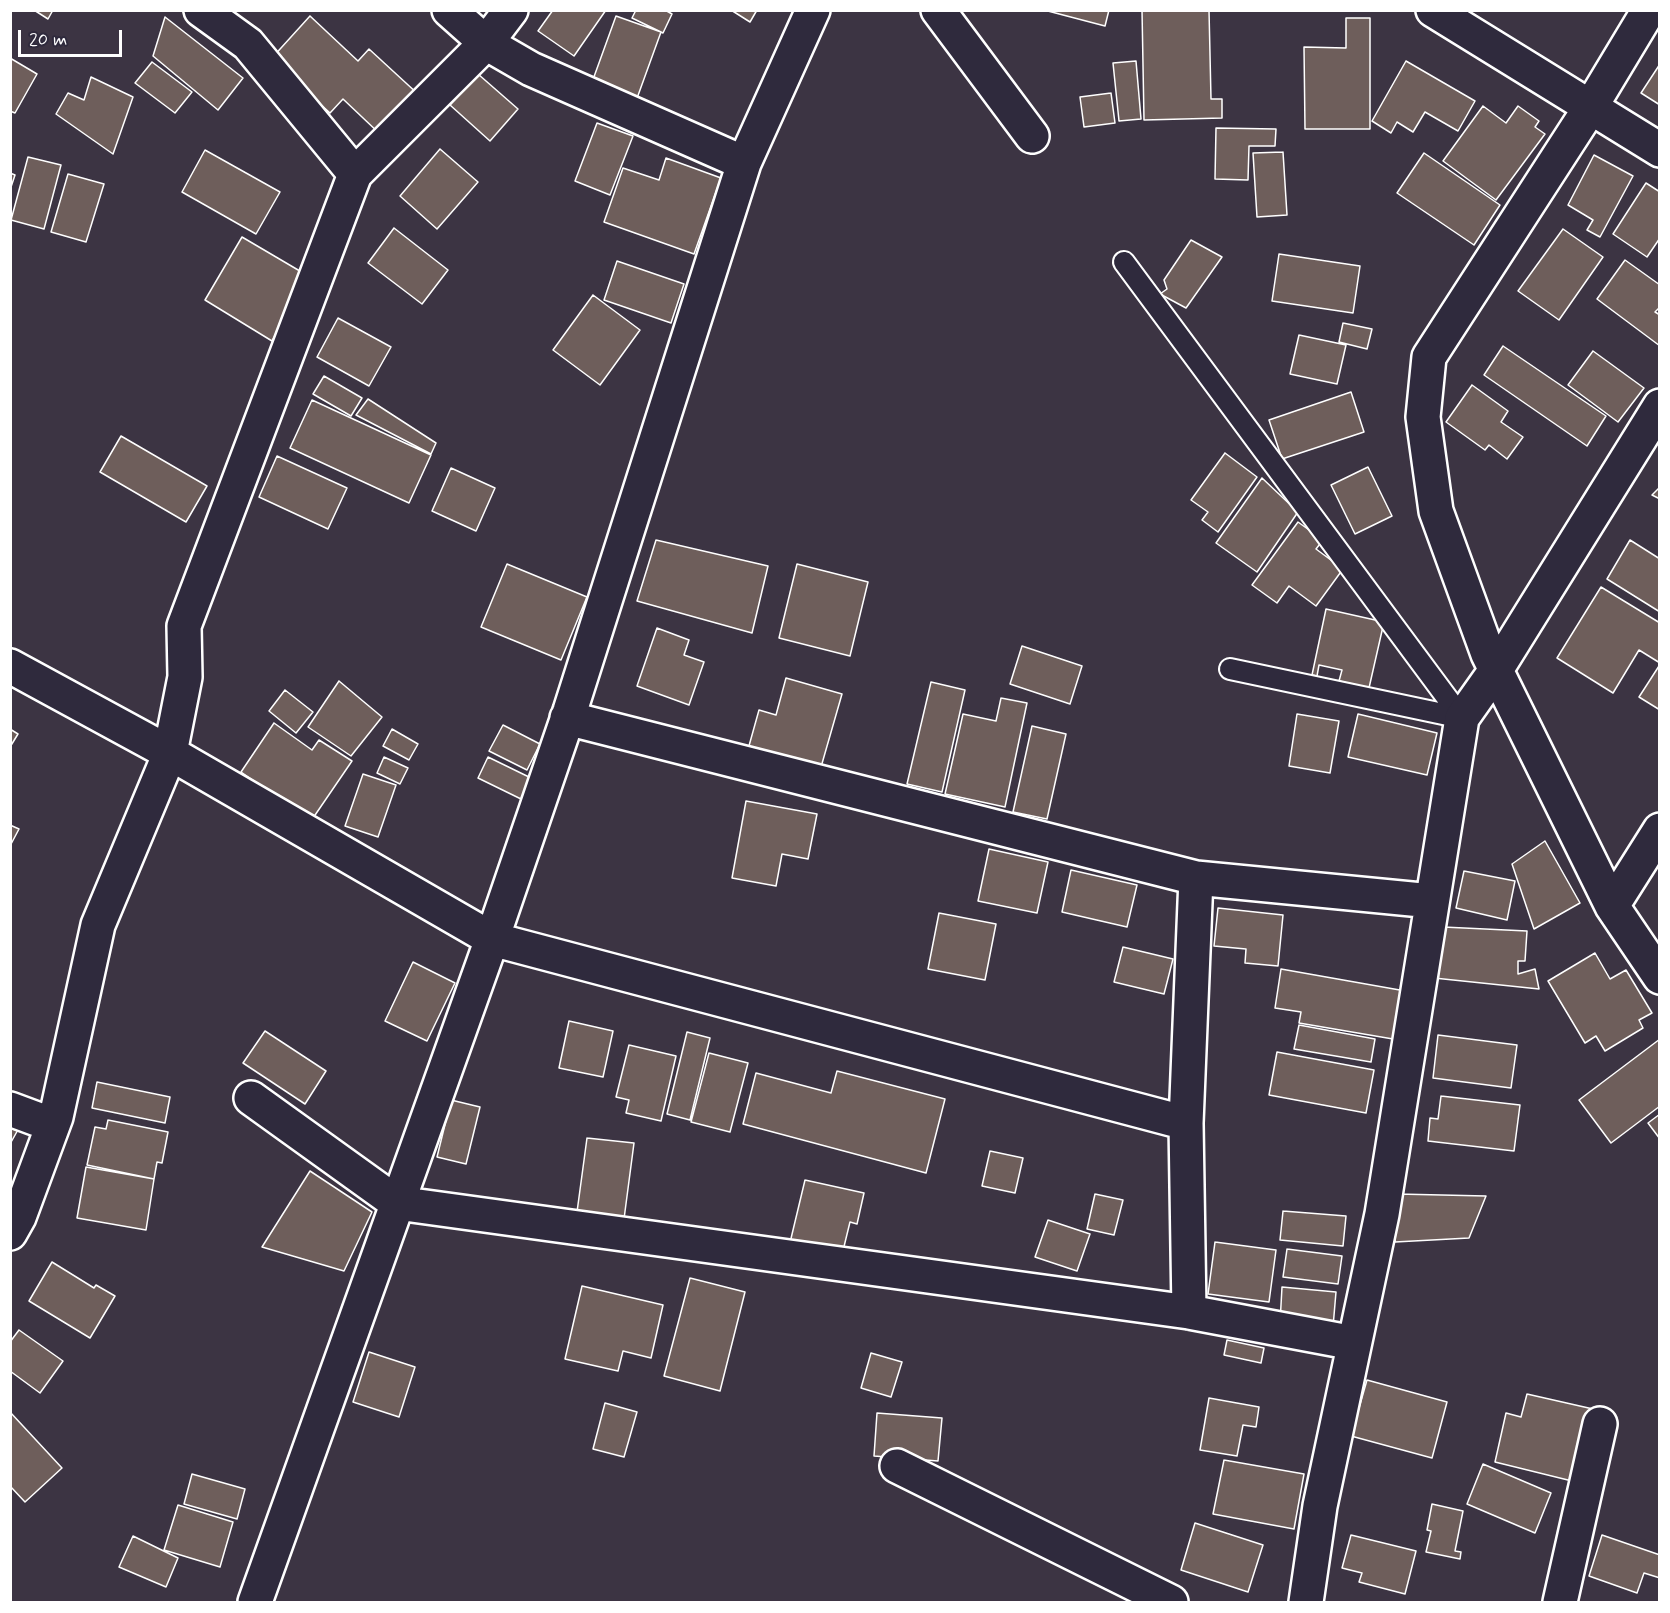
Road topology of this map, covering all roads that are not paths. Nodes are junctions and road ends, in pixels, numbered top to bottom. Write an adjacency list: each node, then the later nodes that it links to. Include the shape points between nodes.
1 (201, 10): 13 (street, via 248,44)
2 (449, 10): 8 (street)
3 (511, 10): 8 (street)
4 (813, 10): 12 (street)
5 (938, 10): 10 (street)
6 (1433, 10): 9 (street)
7 (1649, 10): 9 (street)
8 (486, 42): 12 (street, via 531,69); 13 (street)
9 (1590, 108): 11 (street); 18 (street, via 1429,357 1423,417 1436,511)
10 (1032, 136)
11 (1659, 150)
12 (744, 163): 19 (street)
13 (355, 174): 21 (street, via 184,626 185,678)
14 (1124, 261): 20 (lane)
15 (1659, 406): 18 (street)
16 (10, 666): 21 (street)
17 (1230, 669): 20 (lane)
18 (1496, 670): 20 (street); 25 (street)
19 (567, 718): 23 (street); 26 (street)
20 (1462, 718): 24 (street)
21 (170, 753): 26 (street); 31 (street, via 98,925)
22 (1659, 830): 25 (street)
23 (1196, 878): 24 (street); 30 (street)
24 (1432, 902): 35 (street, via 1382,1214)
25 (1612, 906): 27 (street)
26 (492, 939): 30 (street); 32 (street)
27 (1659, 976)
28 (251, 1098): 32 (street)
29 (10, 1109): 31 (street)
30 (1186, 1123): 34 (street)
31 (53, 1125): 33 (street)
32 (396, 1203): 34 (street); 38 (street)
33 (10, 1233)
34 (1190, 1312): 35 (street)
35 (1354, 1342): 40 (street, via 1320,1506)
36 (1600, 1424): 41 (street)
37 (897, 1466): 39 (street)
38 (255, 1602)
39 (1171, 1602)
40 (1306, 1602)
41 (1560, 1602)

